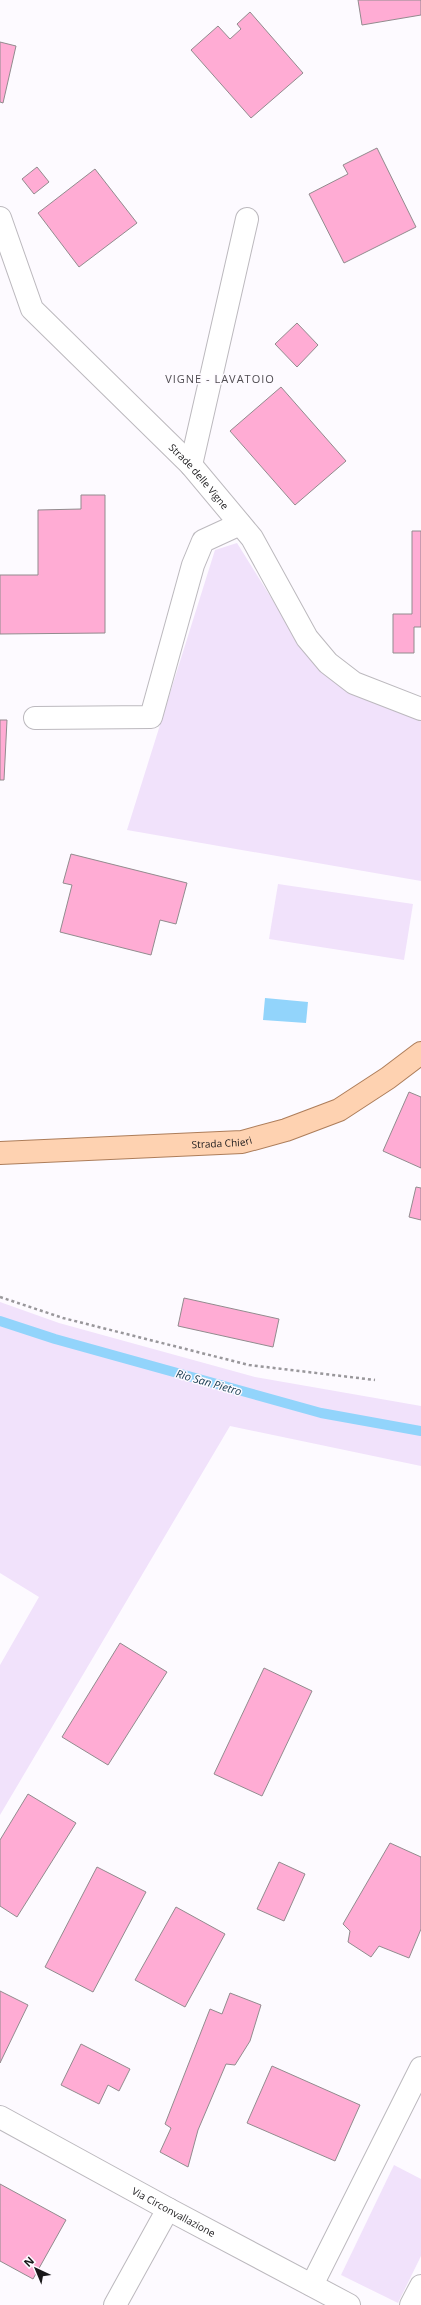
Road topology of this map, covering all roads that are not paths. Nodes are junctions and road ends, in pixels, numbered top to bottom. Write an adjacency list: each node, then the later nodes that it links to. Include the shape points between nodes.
1 (0, 218): 3 (street, Strade delle Vigne, via 32,309)
2 (247, 219): 3 (street)
3 (191, 465): 4 (street, Strade delle Vigne)
4 (240, 524): 5 (street, Strade delle Vigne, via 252,538 307,638 328,662 354,683); 6 (street, via 203,542 193,564 151,718)
5 (421, 709)
6 (36, 718)
7 (421, 1053): 8 (main road, Strada Chieri, via 339,1110 286,1130 242,1142)
8 (0, 1153)
9 (421, 2068): 12 (street)
10 (0, 2117): 11 (street, Via Circonvallazione)
11 (168, 2209): 12 (street, Via Circonvallazione); 14 (street)
12 (312, 2285): 15 (street, Via Circonvallazione)
13 (421, 2286): 16 (street)
14 (115, 2305)
15 (349, 2305)
16 (411, 2305)

